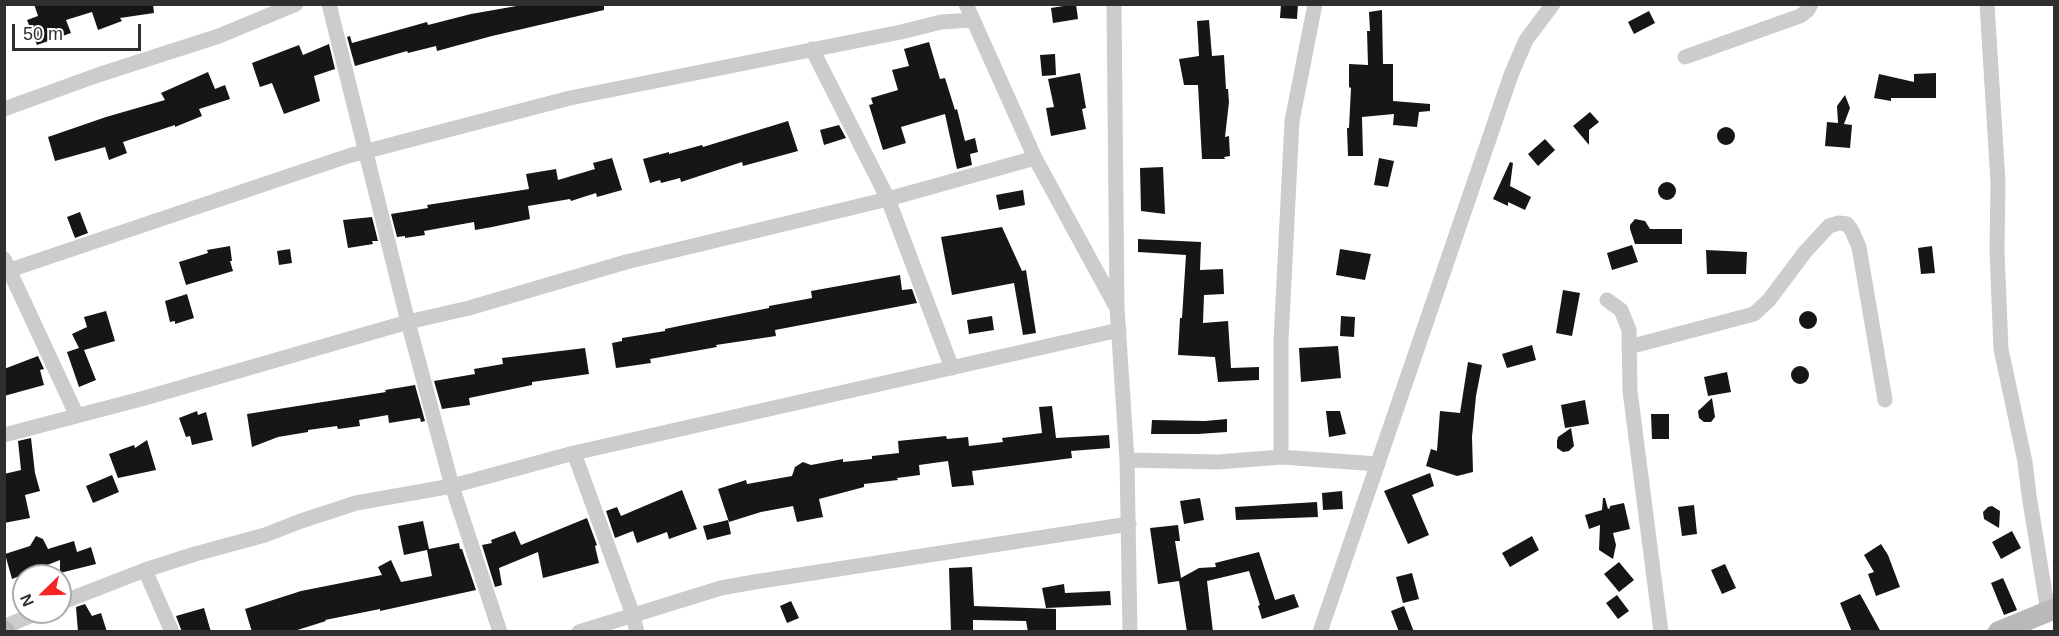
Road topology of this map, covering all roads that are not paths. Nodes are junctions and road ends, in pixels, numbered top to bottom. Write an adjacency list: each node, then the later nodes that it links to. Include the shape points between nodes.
1 (296, 4): 12 (street, via 219,36)
2 (329, 4): 13 (street)
3 (966, 4): 9 (street)
4 (1114, 4): 18 (street)
5 (1315, 4): 27 (street, via 1292,122 1281,341)
6 (1811, 4): 11 (street, via 1800,16)
7 (1987, 4): 34 (street, via 1998,182 2001,349)
8 (1548, 7): 29 (street, via 1526,40 1511,75)
9 (972, 20): 10 (street, via 941,22); 14 (street)
10 (812, 49): 13 (street, via 570,98); 15 (street)
11 (1685, 57)
12 (4, 108)
13 (367, 152): 16 (street); 19 (street)
14 (1035, 158): 15 (street); 18 (street)
15 (888, 199): 19 (street, via 626,262 469,308); 22 (street)
16 (7, 265): 24 (street)
17 (1607, 300): 21 (street, via 1626,318)
18 (1117, 307): 20 (street)
19 (408, 321): 24 (street); 30 (street)
20 (1119, 330): 22 (street); 28 (street)
21 (1629, 347): 23 (street, via 1754,314 1829,226 1847,224 1859,247); 42 (street, via 1630,391)
22 (952, 368): 26 (street)
23 (1886, 400)
24 (77, 416): 25 (street)
25 (4, 435)
26 (574, 453): 30 (street); 35 (street)
27 (1281, 457): 28 (street, via 1218,462); 29 (street)
28 (1127, 460): 31 (street)
29 (1378, 464): 41 (street)
30 (452, 486): 32 (street, via 356,503); 37 (street)
31 (1129, 524): 35 (street, via 721,588); 40 (street)
32 (145, 570): 33 (street); 36 (street)
33 (72, 598)
34 (2051, 610): 43 (main road)
35 (633, 615): 38 (street); 39 (street)
36 (172, 632)
37 (500, 632)
38 (579, 632)
39 (637, 632)
40 (1130, 632)
41 (1320, 632)
42 (1661, 632)
43 (1998, 632)

